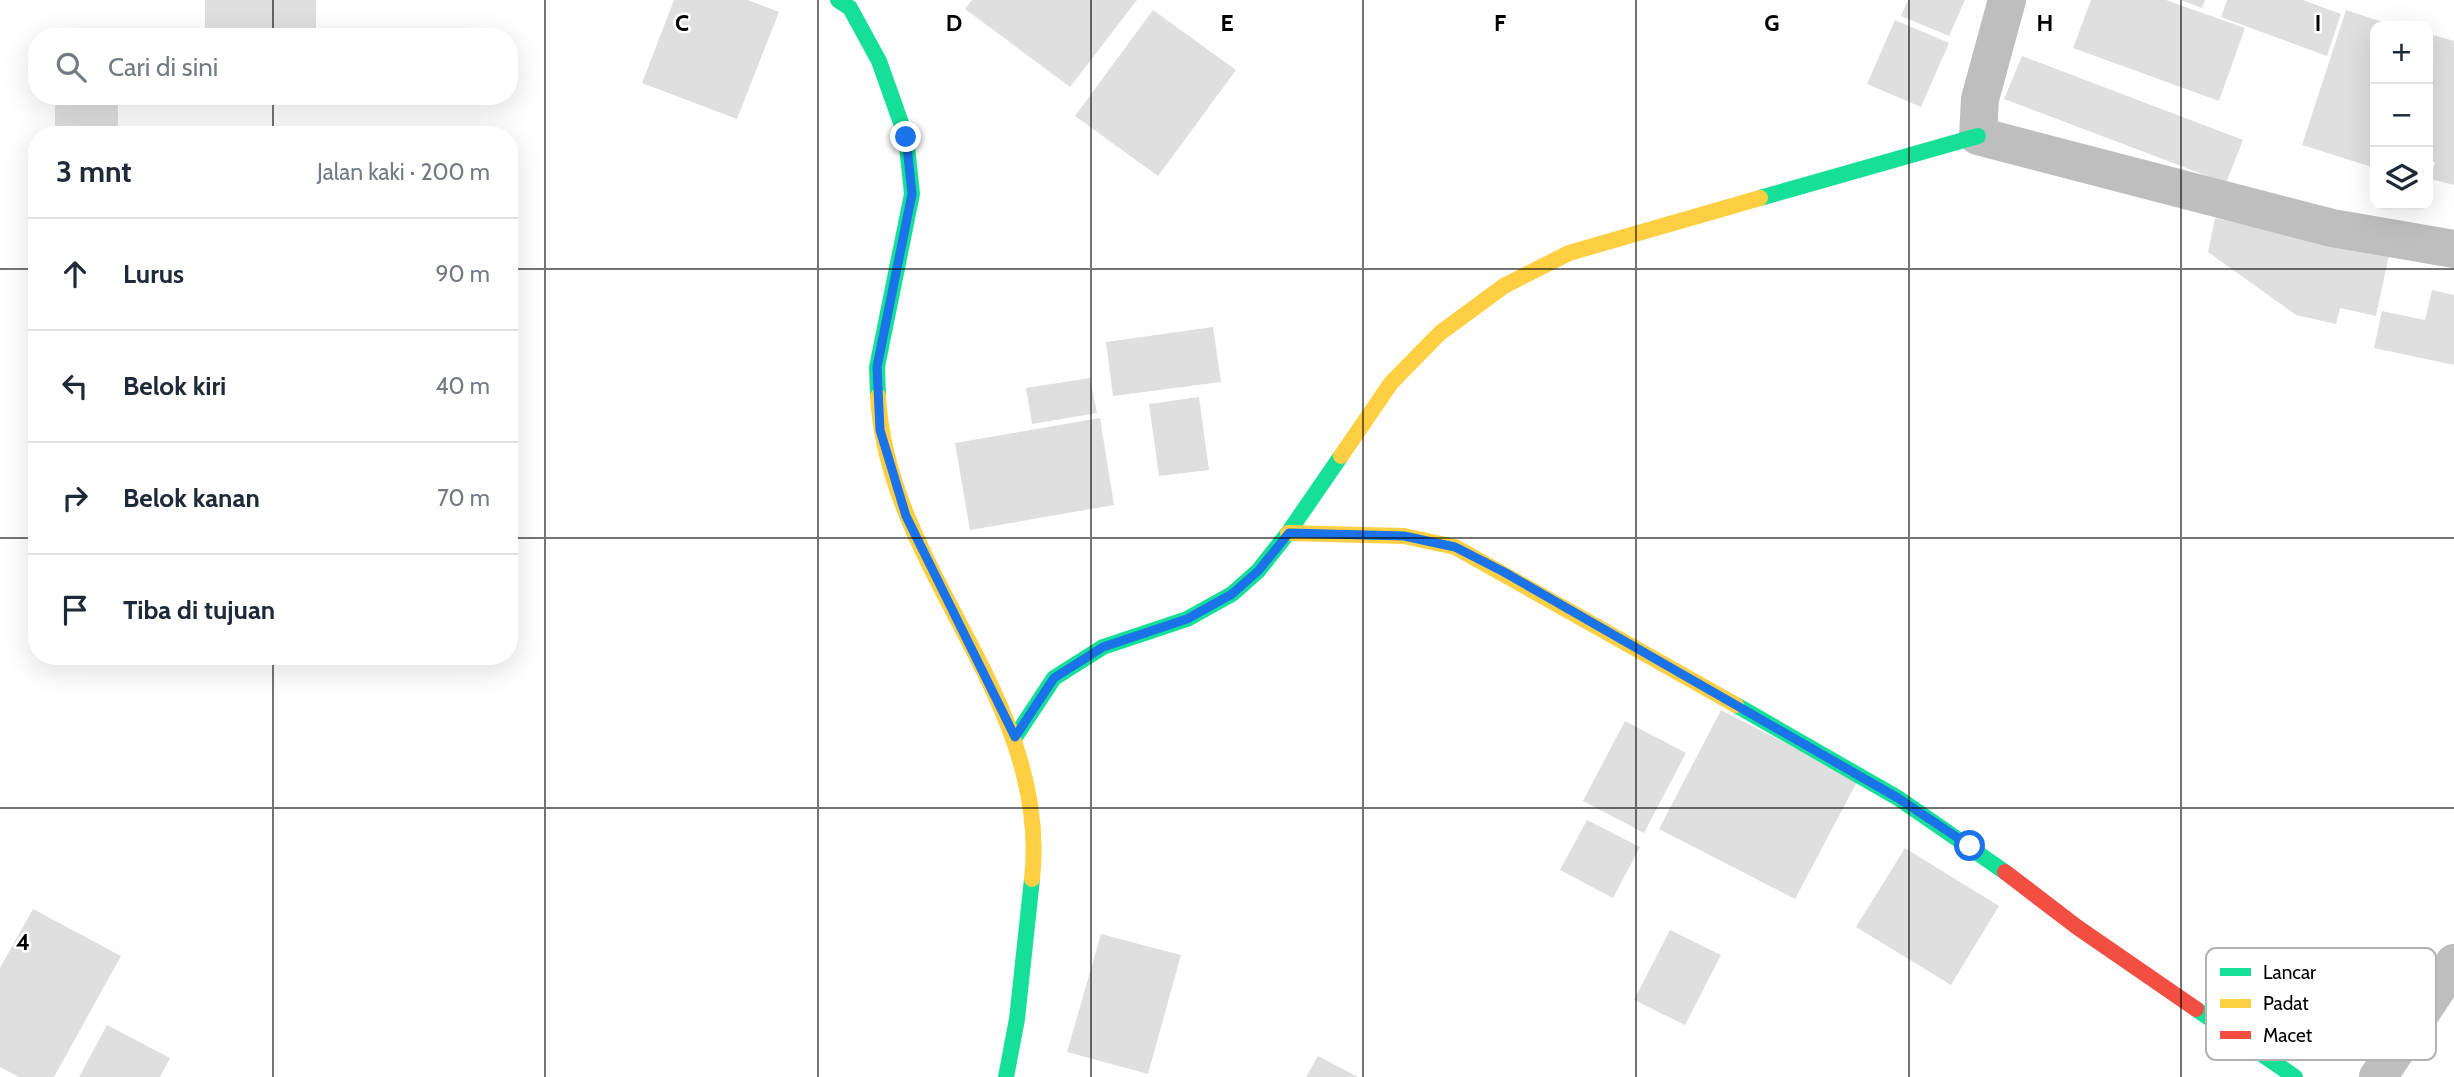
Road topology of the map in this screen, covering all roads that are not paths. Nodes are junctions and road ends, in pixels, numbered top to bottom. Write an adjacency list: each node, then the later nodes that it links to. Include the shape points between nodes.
1 (838, 0): 6 (street, via 850,8 879,61 906,137 912,194 877,367 880,430 906,516)
2 (2007, 0): 3 (street, via 1980,99)
3 (1978, 136): 4 (street, via 2332,228); 5 (street, via 1569,253 1504,286 1440,333 1391,383)
4 (2454, 249)
5 (1289, 533): 6 (street, via 1232,594 1187,619 1103,647 1054,678); 9 (street, via 1404,536 1455,547 1504,572 1898,798)
6 (1015, 737): 12 (street, via 1030,796 1036,846)
7 (2454, 963): 8 (street)
8 (2436, 990)
9 (2206, 1016)
10 (2270, 1060): 13 (street)
11 (2389, 1060): 14 (street)
12 (1006, 1077)
13 (2295, 1077)
14 (2378, 1077)

